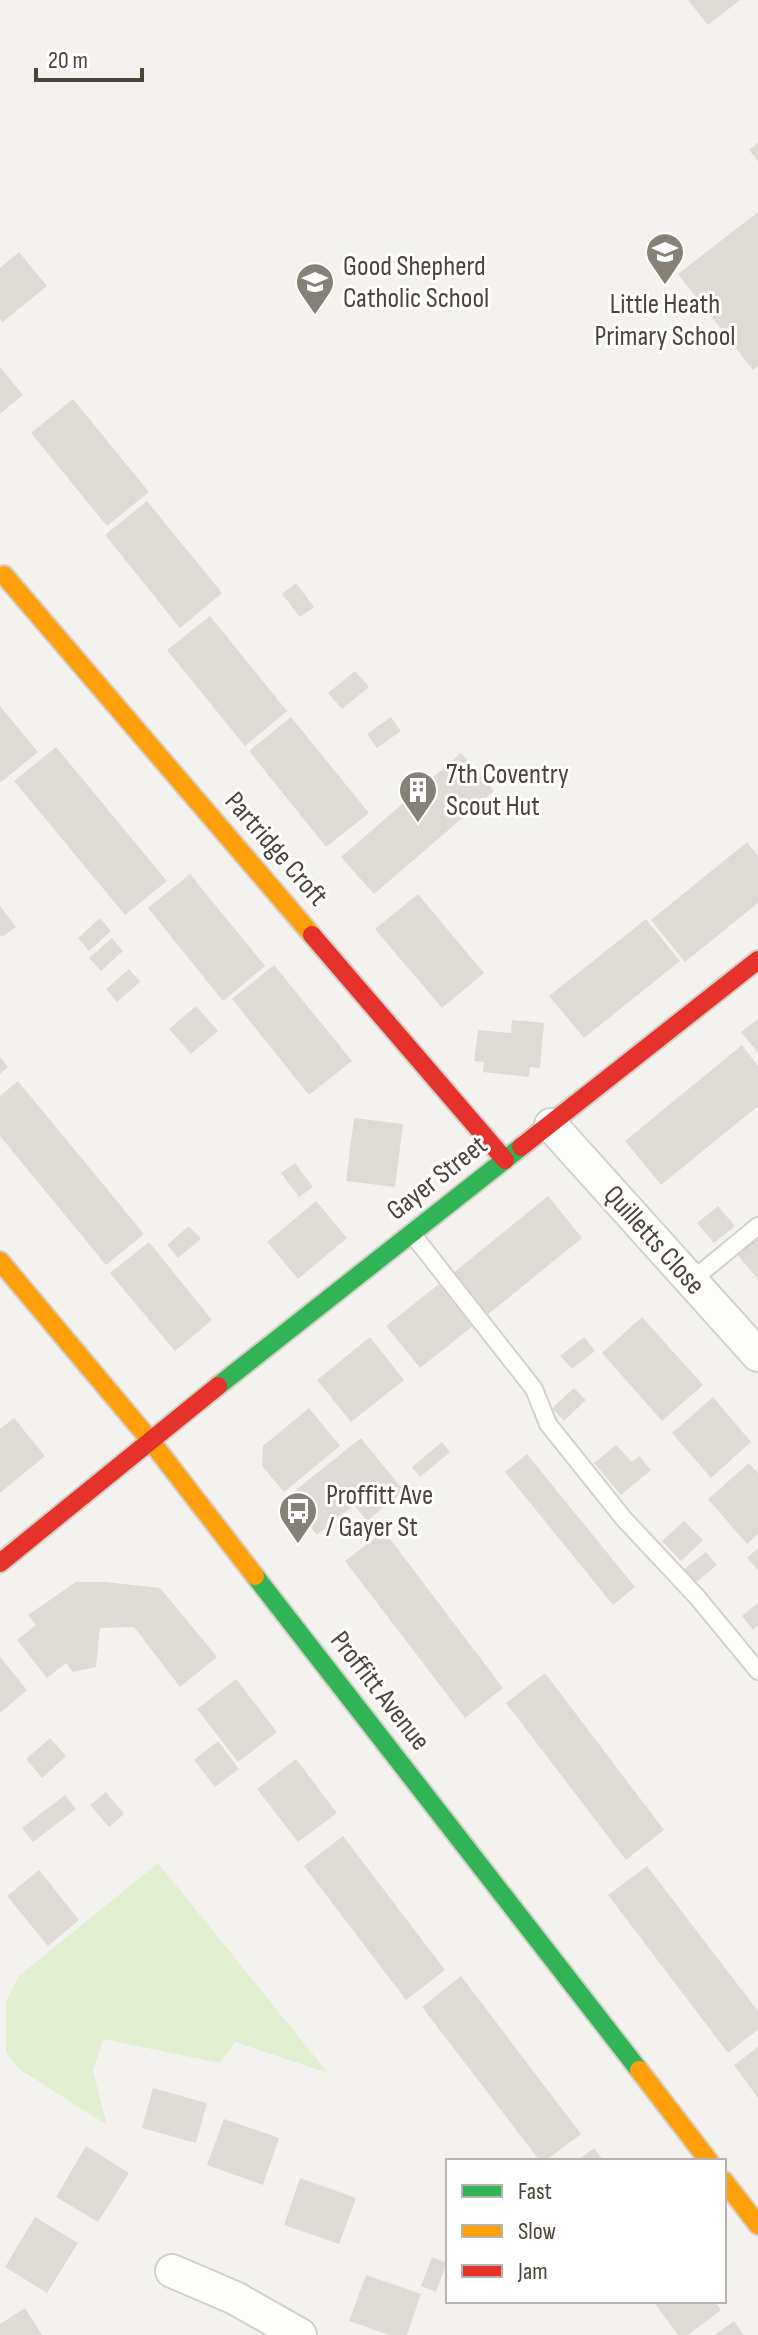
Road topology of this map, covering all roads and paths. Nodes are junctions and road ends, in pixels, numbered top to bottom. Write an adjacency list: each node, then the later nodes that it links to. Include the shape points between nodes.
1 (4, 575): 4 (street, Partridge Croft)
2 (758, 960): 3 (street, Gayer Street)
3 (551, 1125): 4 (street, Gayer Street); 9 (street, Quilletts Close)
4 (505, 1160): 6 (street, Gayer Street)
5 (758, 1226): 9 (lane)
6 (412, 1233): 12 (street, Gayer Street); 14 (lane, via 534,1389 548,1424)
7 (0, 1261): 8 (street, Proffitt Avenue)
8 (15, 1279): 10 (lane); 12 (street, Proffitt Avenue)
9 (691, 1281): 11 (street, Quilletts Close)
10 (0, 1291)
11 (758, 1355)
12 (150, 1440): 13 (street, Gayer Street); 15 (street, Proffitt Avenue)
13 (0, 1563)
14 (758, 1671)
15 (707, 2159)
16 (726, 2184): 17 (street)
17 (758, 2225)
18 (172, 2271): 19 (street, via 235,2298)
19 (300, 2335)

